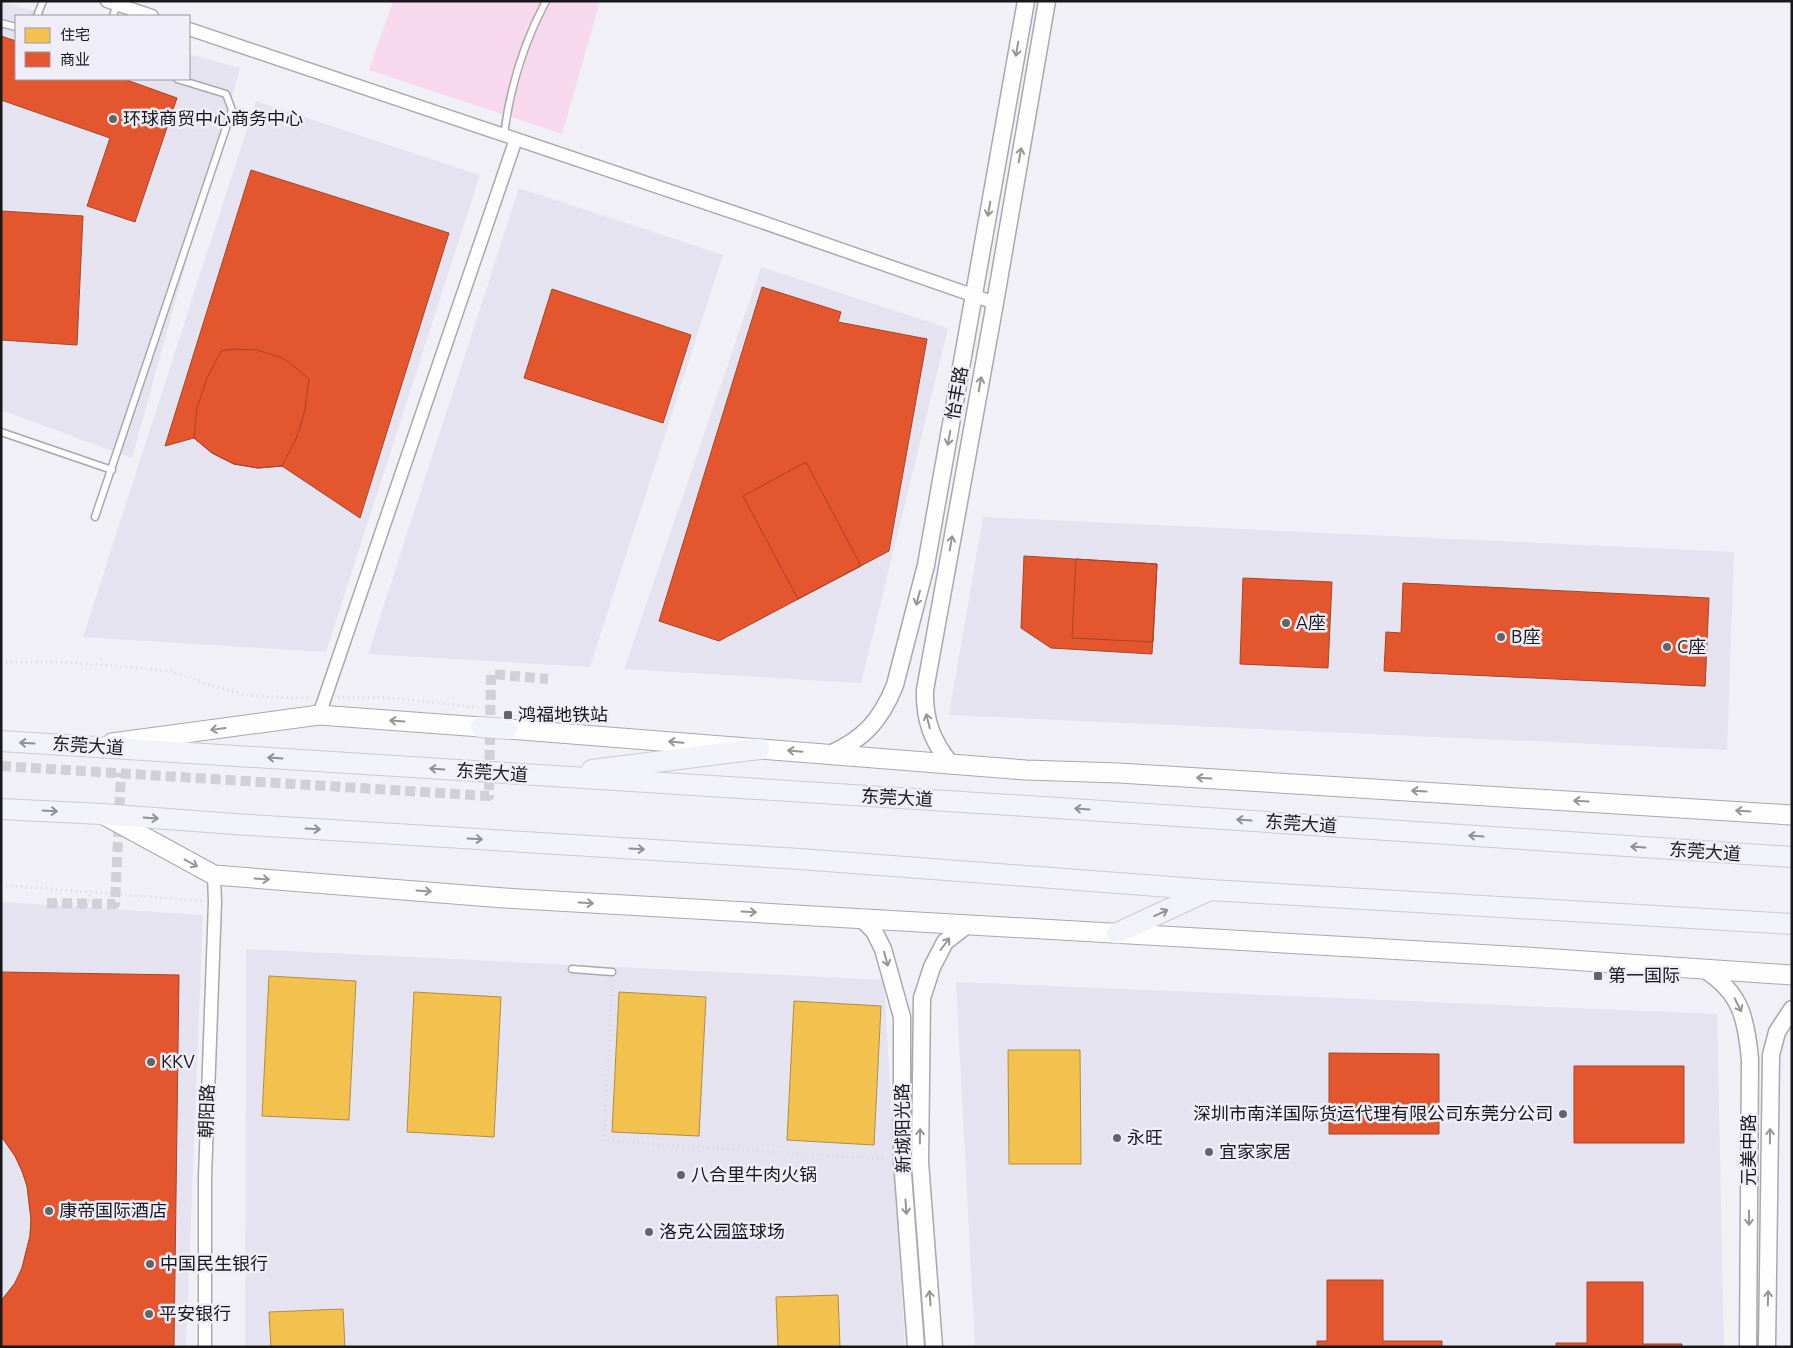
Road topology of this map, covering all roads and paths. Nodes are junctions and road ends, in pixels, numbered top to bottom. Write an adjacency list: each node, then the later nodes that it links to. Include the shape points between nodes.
1 (43, 1): 6 (lane)
2 (546, 1): 12 (lane, via 529,34 518,67 507,109)
3 (1026, 1): 13 (street, 怡丰路, one-way to 13)
4 (1047, 1): 14 (street, 怡丰路, one-way to 4)
5 (112, 7): 7 (street)
6 (37, 15)
7 (148, 15)
8 (1, 23): 9 (lane)
9 (15, 28)
10 (190, 29): 12 (street)
11 (180, 80): 16 (lane, via 226,94 232,110)
12 (510, 137): 13 (street); 19 (street)
13 (974, 296): 14 (street); 27 (street, 怡丰路, one-way to 27, via 926,565 895,685 881,715 870,728 858,739)
14 (995, 303): 28 (street, 怡丰路, one-way to 14, via 932,737 924,706 925,690)
15 (1, 432): 16 (lane)
16 (112, 470): 17 (lane)
17 (95, 517)
18 (1, 662): 19 (path, via 67,662 171,671 246,694)
19 (325, 697): 20 (path, via 393,698); 21 (street)
20 (491, 709)
21 (319, 715): 22 (main road, one-way to 21); 25 (main road, one-way to 25)
22 (481, 727): 23 (main road)
23 (507, 729): 26 (main road, one-way to 23)
24 (1, 741): 25 (main road, 东莞大道, one-way to 24)
25 (87, 746): 29 (main road, 东莞大道, one-way to 25)
26 (759, 749): 27 (main road, one-way to 26); 29 (main road)
27 (830, 754): 28 (main road)
28 (950, 763): 32 (main road, one-way to 28)
29 (538, 776): 33 (main road, 东莞大道, one-way to 29)
30 (1, 809): 31 (main road, one-way to 31)
31 (102, 814): 34 (main road, one-way to 34); 36 (main road, one-way to 36, via 800,859)
32 (1792, 815)
33 (1792, 858)
34 (214, 875): 38 (street, 朝阳路); 40 (main road, one-way to 40, via 504,898)
35 (1, 885): 37 (path)
36 (1210, 890): 41 (main road); 43 (main road, one-way to 36)
37 (90, 892): 38 (path); 39 (path, via 88,905)
38 (215, 902): 50 (street, 朝阳路, via 205,1177)
39 (47, 903)
40 (862, 918): 42 (main road); 49 (street, 新城阳光路, one-way to 49, via 874,931 883,949 902,1017)
41 (1792, 924)
42 (967, 925): 43 (main road); 52 (street, 新城阳光路, one-way to 42, via 920,1162 922,998 932,967 945,942)
43 (1117, 934): 45 (main road)
44 (572, 969): 46 (lane)
45 (1705, 970): 47 (main road); 53 (street, 元美中路, one-way to 53, via 1731,992 1747,1030 1750,1059)
46 (612, 972): 49 (path, via 604,1142)
47 (1792, 976)
48 (1792, 1010): 54 (street, 元美中路, one-way to 48, via 1771,1055 1777,1032)
49 (902, 1160): 51 (street, 新城阳光路, one-way to 51)
50 (205, 1347)
51 (916, 1347)
52 (934, 1347)
53 (1748, 1347)
54 (1767, 1347)

